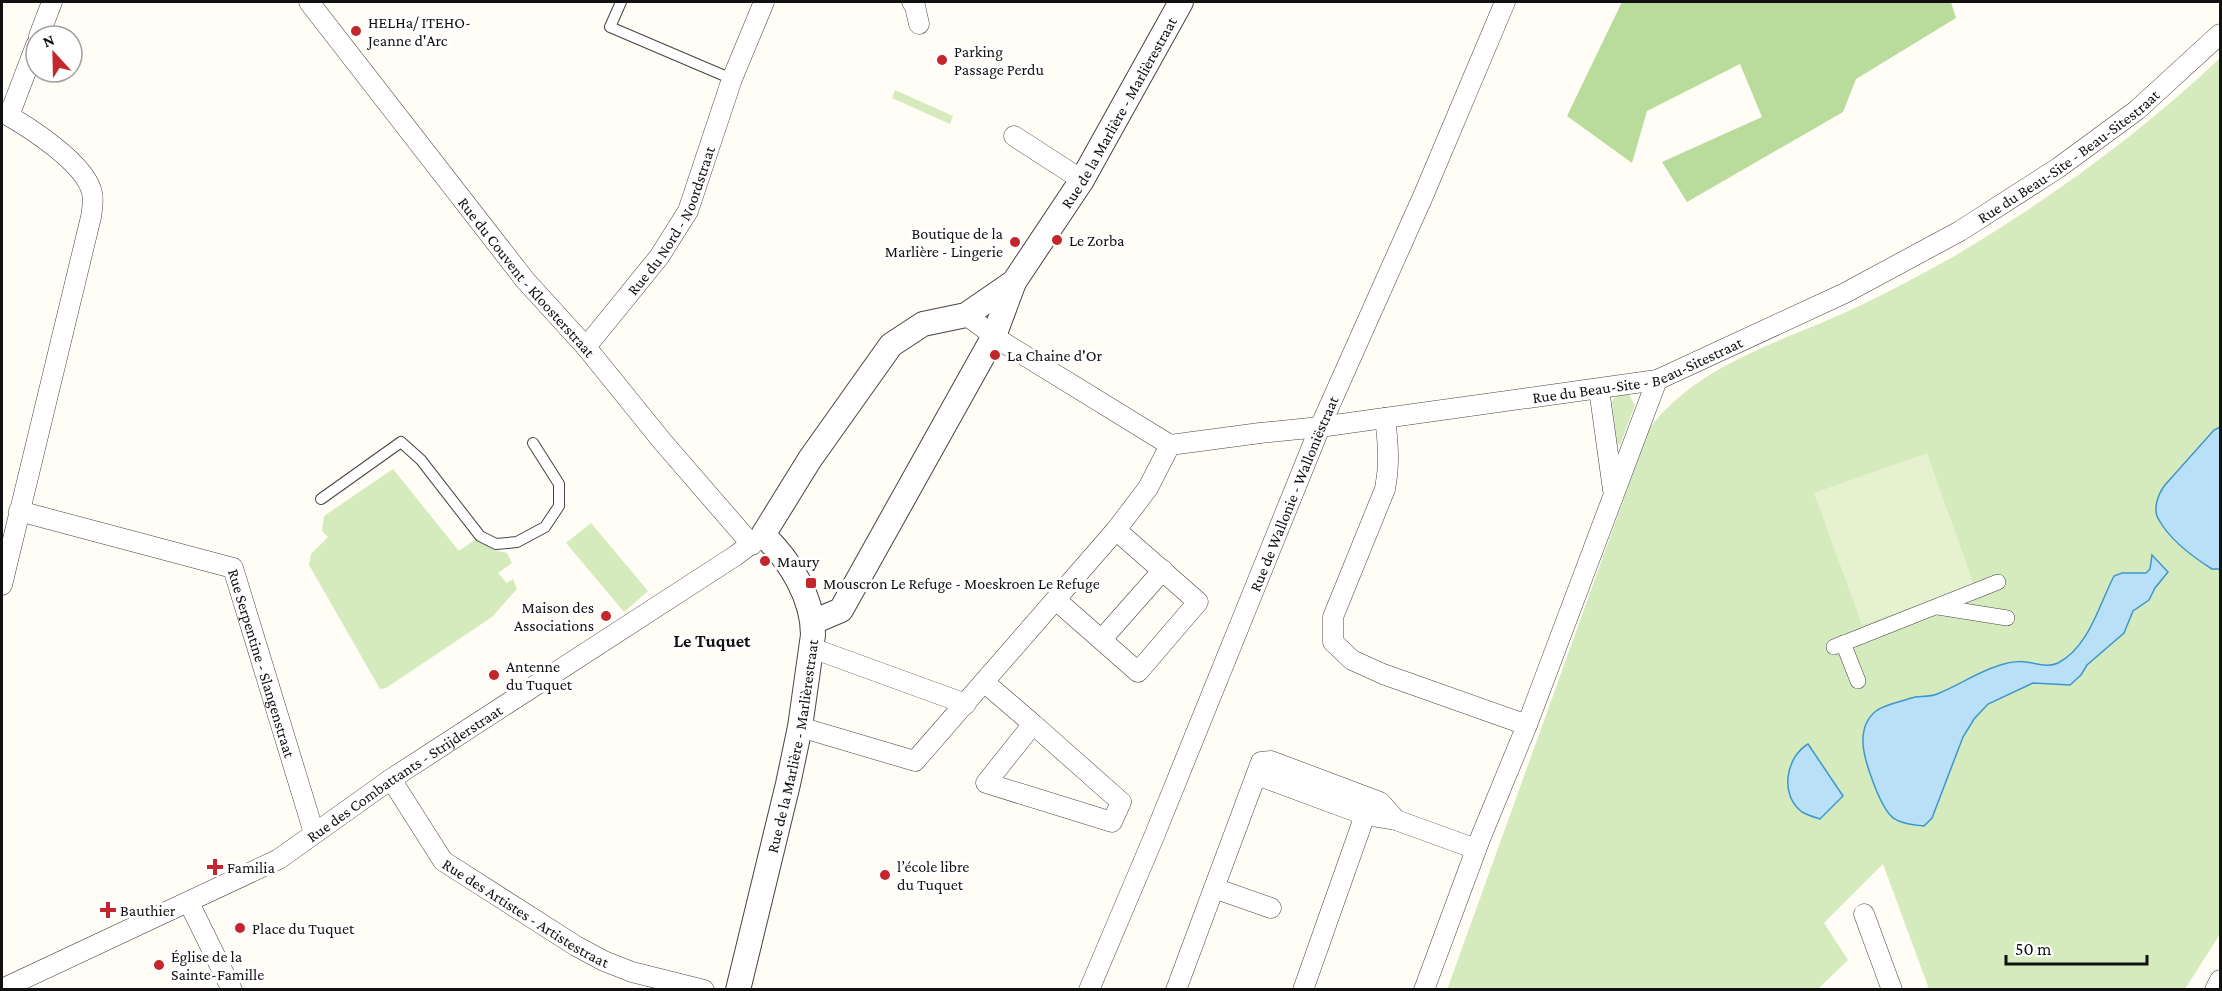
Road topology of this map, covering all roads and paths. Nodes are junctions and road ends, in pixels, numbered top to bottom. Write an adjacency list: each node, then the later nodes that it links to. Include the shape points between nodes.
1 (52, 2): 8 (street)
2 (309, 2): 19 (street, Rue du Couvent - Kloosterstraat, via 525,280)
3 (621, 2): 12 (lane, via 610,27)
4 (764, 2): 12 (street, Rue du Nord - Noordstraat)
5 (912, 2): 9 (street)
6 (1181, 2): 15 (street, Rue de la Marlière - Marlièrestraat)
7 (1505, 2): 23 (street, Rue de Wallonie - Walloniëstraat)
8 (44, 24)
9 (919, 24)
10 (2220, 34): 20 (street, Rue du Beau-Site - Beau-Sitestraat, via 2137,110 2058,168 1960,231 1845,293)
11 (24, 72): 13 (street)
12 (732, 79): 19 (street, Rue du Nord - Noordstraat, via 688,211 659,257)
13 (5, 114): 28 (street, via 33,130 65,157 84,176 92,193 91,217)
14 (1014, 136): 15 (street)
15 (1082, 180): 16 (street, Rue de la Marlière - Marlièrestraat)
16 (1014, 282): 17 (street, Rue de la Marlière - Marlièrestraat); 18 (street, Rue de la Marlière - Marlièrestraat)
17 (966, 315): 18 (street); 30 (street, Rue de la Marlière - Marlièrestraat, via 923,324 891,345)
18 (994, 336): 25 (street); 37 (street, Rue de la Marlière - Marlièrestraat, via 841,610)
19 (586, 346): 30 (street, Rue du Couvent - Kloosterstraat, via 662,441)
20 (1657, 380): 21 (street, Rue du Beau-Site - Beau-Sitestraat); 26 (street)
21 (1599, 389): 22 (street, Rue du Beau-Site - Beau-Sitestraat); 26 (street)
22 (1385, 418): 23 (street, Rue du Beau-Site - Beau-Sitestraat); 44 (street, via 1389,470 1385,489 1333,617 1333,642 1352,660 1383,674)
23 (1320, 427): 25 (street, Rue du Beau-Site - Beau-Sitestraat); 61 (street, Rue de Wallonie - Walloniëstraat)
24 (533, 443): 27 (lane, via 559,484 560,506 545,527 517,542 496,544 480,536 421,460 401,442)
25 (1170, 445): 29 (street, via 1148,488)
26 (1613, 495): 44 (street)
27 (321, 500)
28 (19, 511): 33 (street); 50 (street, Rue Serpentine - Slangenstraat, via 233,568)
29 (1116, 530): 31 (street); 34 (street)
30 (757, 540): 37 (street, Rue de la Marlière - Marlièrestraat, via 780,551 809,606); 47 (street, Rue des Combattants - Strijderstraat)
31 (1163, 570): 38 (street); 38 (street, via 1198,602 1138,672)
32 (1998, 582): 35 (street)
33 (2, 585)
34 (1056, 600): 38 (street); 41 (street)
35 (1936, 606): 36 (street); 40 (street, via 1838,645)
36 (2007, 618)
37 (813, 622): 39 (street, Rue de la Marlière - Marlièrestraat)
38 (1102, 639)
39 (812, 648): 42 (street); 45 (street, Rue de la Marlière - Marlièrestraat)
40 (1858, 681)
41 (984, 682): 42 (street); 43 (street)
42 (966, 704): 45 (street, via 915,761)
43 (1033, 724): 43 (street, via 986,783 1112,822 1121,802)
44 (1527, 725): 51 (street)
45 (800, 727): 60 (street, Rue de la Marlière - Marlièrestraat)
46 (1257, 775): 48 (street); 49 (street, via 1261,762 1271,761 1380,802); 52 (street)
47 (392, 779): 50 (street, Rue des Combattants - Strijderstraat); 59 (street, Rue des Artistes - Artistestraat, via 443,861 604,961)
48 (1365, 815): 49 (street); 63 (street)
49 (1396, 820): 51 (street)
50 (314, 833): 53 (street, Rue des Combattants - Strijderstraat, via 279,860)
51 (1476, 849): 64 (street)
52 (1214, 888): 54 (street); 62 (street)
53 (189, 903): 57 (street, Rue des Combattants - Strijderstraat); 58 (street)
54 (1271, 908)
55 (1864, 914): 65 (street)
56 (2220, 980): 66 (street)
57 (2, 989)
58 (232, 990)
59 (704, 990)
60 (738, 990)
61 (1089, 990)
62 (1176, 990)
63 (1303, 990)
64 (1424, 990)
65 (1892, 990)
66 (2215, 990)

